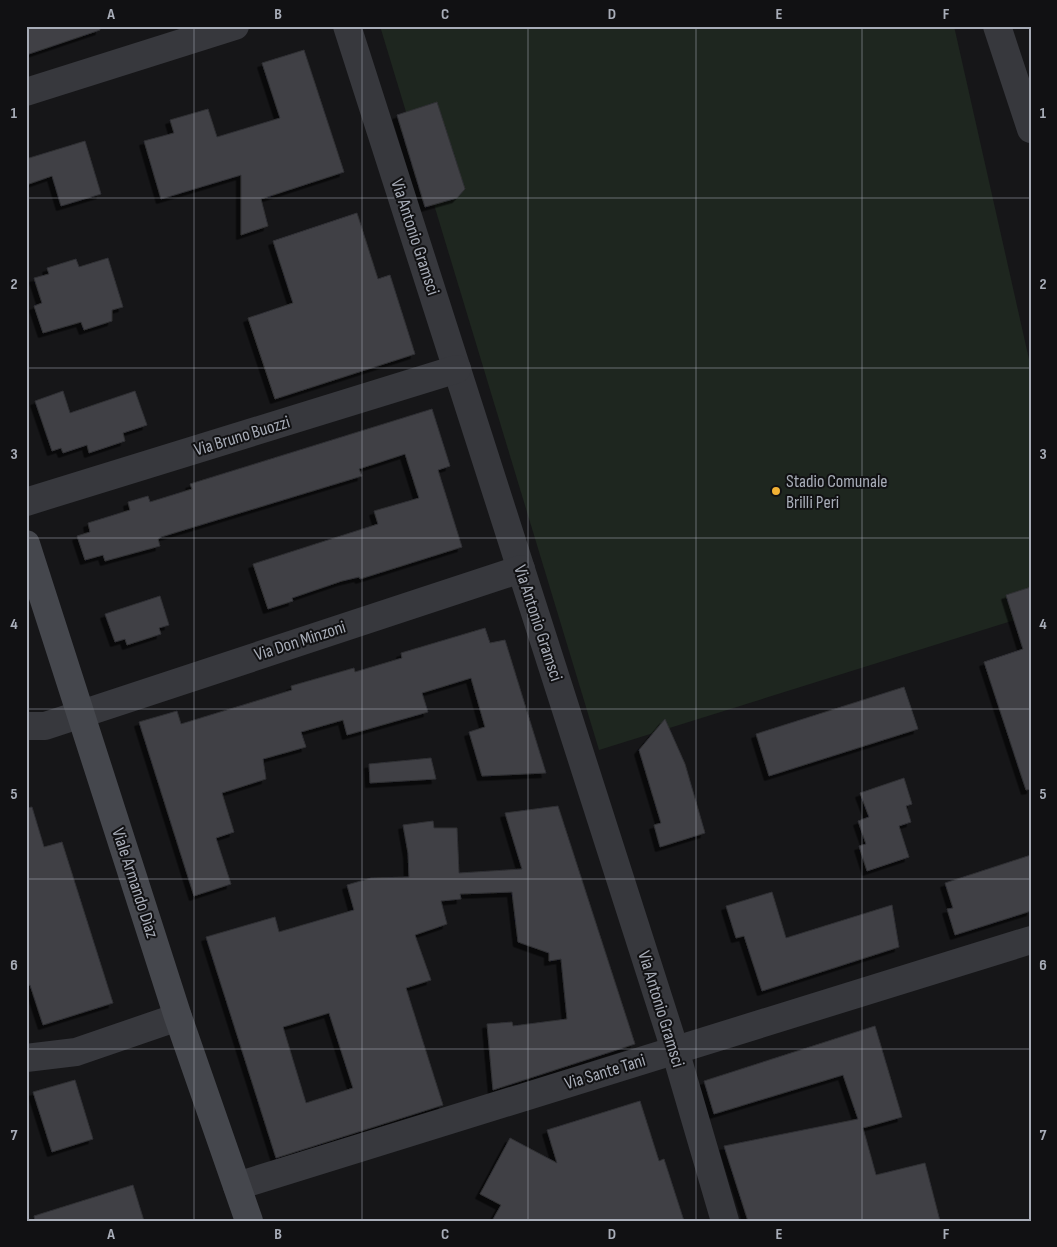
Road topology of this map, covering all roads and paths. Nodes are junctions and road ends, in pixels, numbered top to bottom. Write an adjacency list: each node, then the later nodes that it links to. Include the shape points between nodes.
1 (234, 26): 4 (street)
2 (347, 26): 6 (street, Via Antonio Gramsci)
3 (997, 26): 5 (street)
4 (26, 92)
5 (1031, 129)
6 (457, 369): 7 (street, Via Bruno Buozzi); 9 (street, Via Antonio Gramsci)
7 (26, 502)
8 (26, 544): 10 (street, Viale Armando Diaz)
9 (521, 569): 10 (street, Via Don Minzoni); 14 (street, Via Antonio Gramsci)
10 (79, 714): 11 (street, Via Don Minzoni, via 45,726); 13 (street, Viale Armando Diaz)
11 (26, 726)
12 (1031, 940): 14 (street, Via Sante Tani)
13 (178, 1017): 15 (street, via 76,1052); 16 (street, Viale Armando Diaz)
14 (675, 1050): 16 (street, Via Sante Tani); 18 (street, Via Antonio Gramsci)
15 (26, 1058)
16 (237, 1186): 17 (street, Viale Armando Diaz)
17 (244, 1220)
18 (725, 1221)

